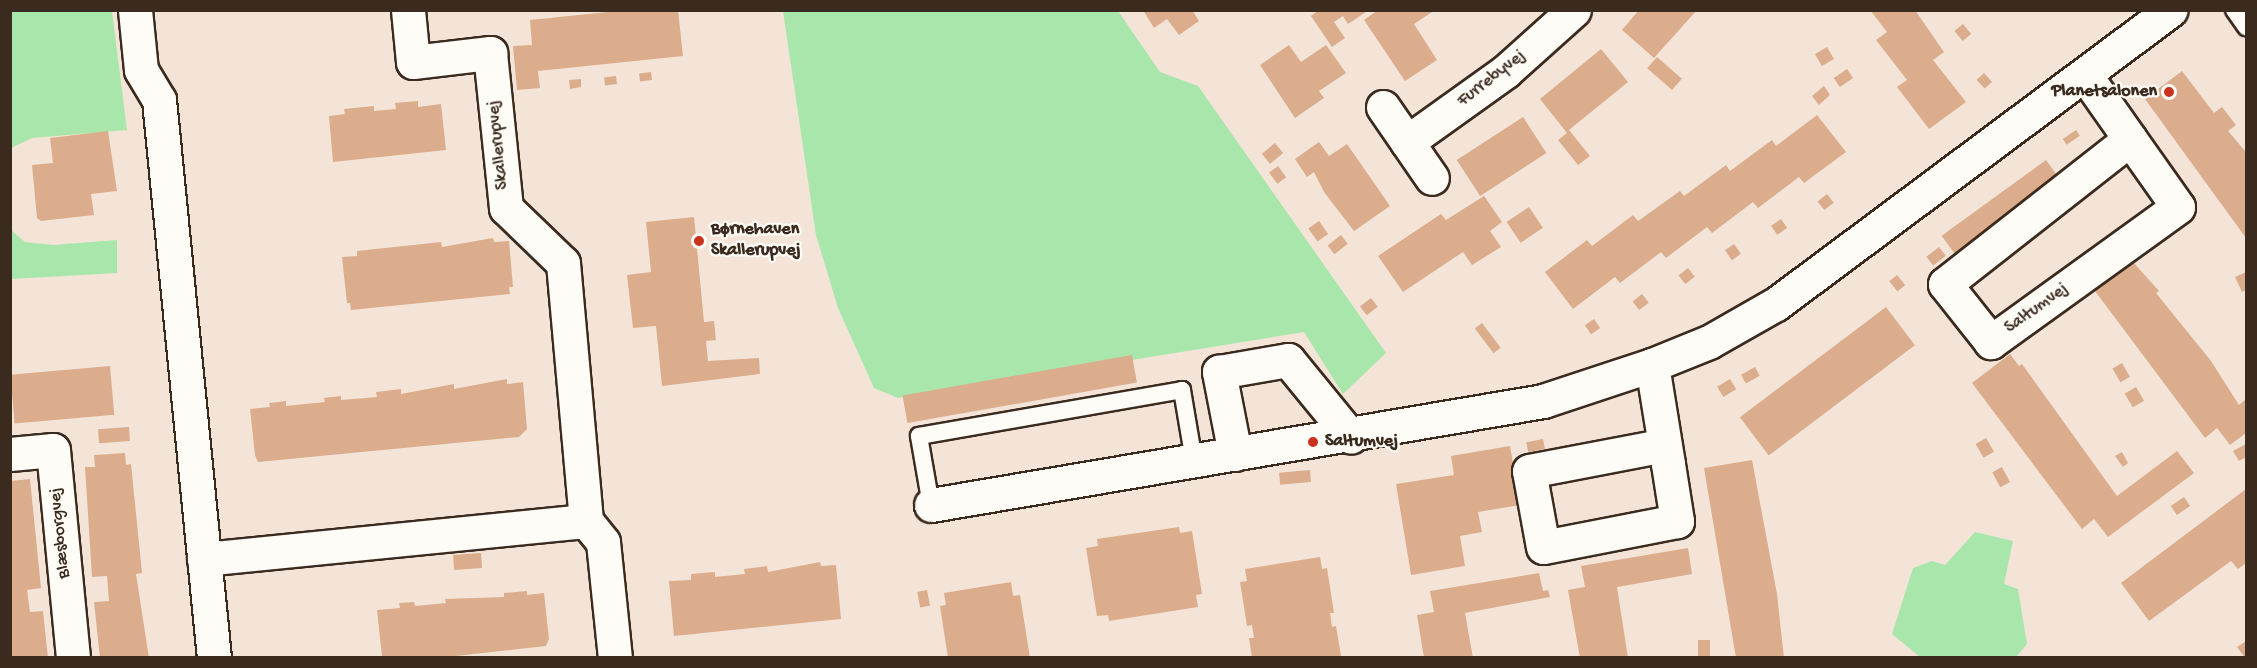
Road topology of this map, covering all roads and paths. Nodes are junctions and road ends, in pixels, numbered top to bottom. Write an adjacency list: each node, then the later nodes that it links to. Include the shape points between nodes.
1 (135, 10): 20 (street, via 141,70 159,100)
2 (408, 10): 19 (street, Skallerupvej, via 413,62 490,53 506,208 563,262)
3 (1574, 10): 10 (street, Furrebyvej, via 1506,71)
4 (2171, 10): 7 (street)
5 (2234, 10): 6 (lane)
6 (2247, 27)
7 (2085, 75): 9 (street, Saltumvej); 12 (street, via 1776,304 1709,342)
8 (1383, 107): 10 (street)
9 (2130, 139): 9 (street, Saltumvej, via 1945,284 1991,342 2178,207)
10 (1407, 142): 11 (street)
11 (1432, 178)
12 (1652, 366): 13 (street, via 1543,401); 14 (street)
13 (1351, 436): 16 (street); 16 (street, via 1288,360 1219,372)
14 (1665, 445): 14 (street, via 1529,471 1543,547 1677,521)
15 (10, 454): 21 (street, Blæsborgvej, via 53,450)
16 (1235, 454): 17 (street)
17 (1194, 461): 18 (street); 18 (lane, via 1182,390 919,436)
18 (931, 505)
19 (586, 521): 20 (street); 23 (street, via 603,543)
20 (204, 559): 22 (street)
21 (73, 657)
22 (214, 657)
23 (615, 657)

